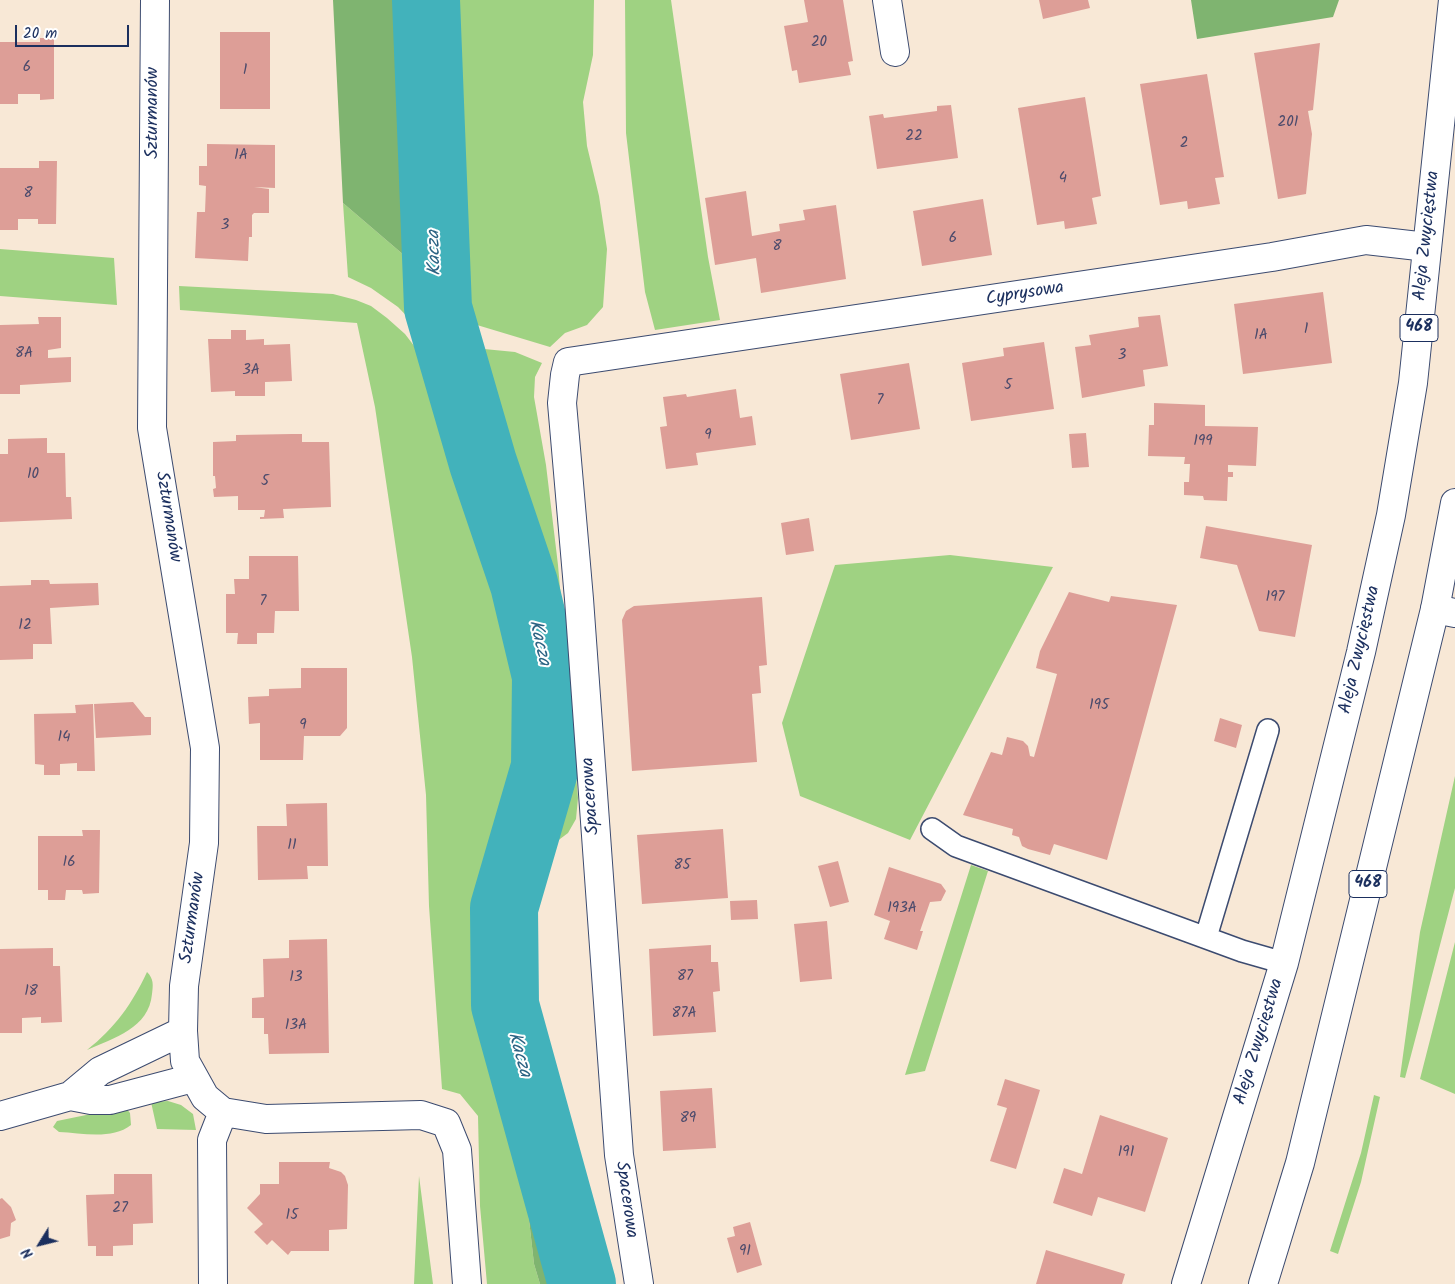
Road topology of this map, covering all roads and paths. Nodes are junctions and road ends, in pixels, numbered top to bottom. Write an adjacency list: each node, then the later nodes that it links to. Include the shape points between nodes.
1 (155, 0): 13 (street, Szturmanów, via 152,428 204,748 204,842 184,986)
2 (886, 0): 4 (street)
3 (1454, 0): 5 (street, Aleja Zwycięstwa / 468)
4 (895, 52)
5 (1427, 247): 6 (street, Cyprysowa, via 1366,240 1263,259); 12 (street, Aleja Zwycięstwa / 468, via 1413,383 1391,515 1361,652)
6 (622, 354): 20 (street, Spacerowa, via 568,362 562,403 579,592 619,1155)
7 (1455, 503): 8 (street, 468)
8 (1445, 611): 22 (street, 468, via 1300,1163)
9 (1268, 730): 11 (lane)
10 (932, 829): 11 (lane, via 956,846)
11 (1206, 937): 12 (lane)
12 (1284, 963): 21 (street, Aleja Zwycięstwa / 468)
13 (183, 1031): 14 (street, Szturmanów, via 185,1061); 15 (street, via 100,1071)
14 (193, 1078): 15 (street, via 110,1100); 16 (street, Szturmanów, via 205,1097)
15 (70, 1096): 17 (street)
16 (223, 1112): 18 (street, via 212,1140); 19 (street, via 266,1119 421,1115 446,1123 457,1150)
17 (0, 1116)
18 (214, 1284)
19 (467, 1284)
20 (639, 1284)
21 (1186, 1284)
22 (1263, 1284)

